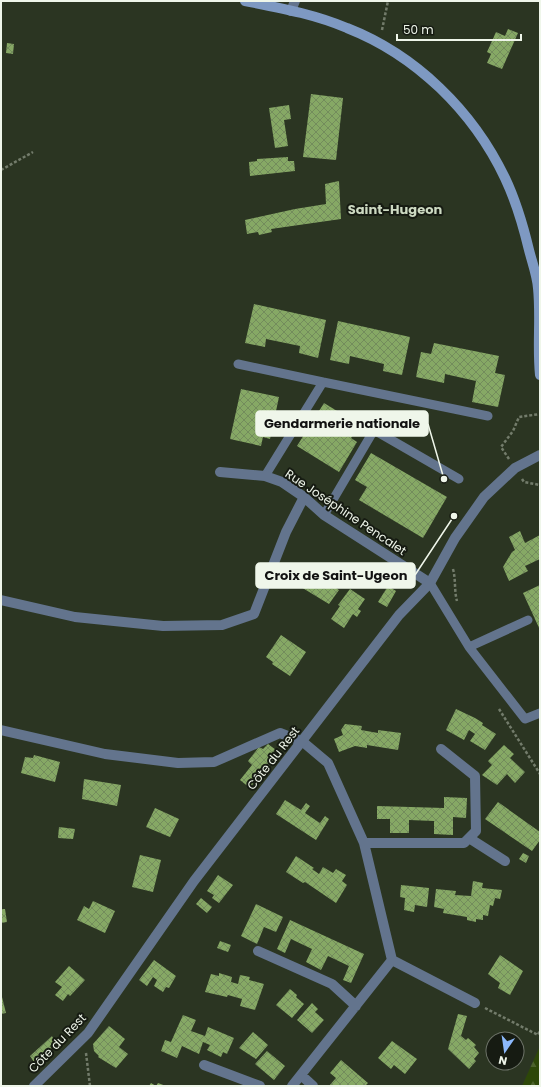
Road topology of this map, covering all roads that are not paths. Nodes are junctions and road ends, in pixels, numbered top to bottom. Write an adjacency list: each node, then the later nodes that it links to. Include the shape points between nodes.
1 (245, 1): 3 (main road)
2 (295, 1): 3 (street)
3 (291, 11): 4 (main road, via 348,28 379,44 419,69 455,102 482,139 505,178 521,218)
4 (539, 286): 6 (main road)
5 (238, 364): 7 (lane)
6 (540, 375)
7 (324, 382): 8 (lane); 11 (lane)
8 (488, 416)
9 (540, 455): 15 (street, Côte du Rest, via 515,468 484,497 455,538)
10 (220, 472): 11 (street, Rue Joséphine Pencalet)
11 (265, 476): 13 (street, Rue Joséphine Pencalet, via 282,482)
12 (459, 480): 14 (lane, via 374,430)
13 (304, 497): 14 (street, Rue Joséphine Pencalet); 16 (street, via 286,532 254,614 222,625 163,626 75,617)
14 (324, 515): 15 (street, Rue Joséphine Pencalet)
15 (430, 583): 18 (lane); 21 (street, Côte du Rest, via 398,615)
16 (1, 600)
17 (528, 620): 18 (lane)
18 (470, 647): 19 (lane, via 525,719)
19 (540, 713)
20 (1, 730): 21 (street, via 105,754 178,763 214,762 280,734)
21 (303, 742): 24 (street, via 328,764); 32 (street, Côte du Rest, via 194,882 85,1037)
22 (442, 749): 23 (street, via 475,776 476,831)
23 (469, 838): 24 (street, via 464,843); 25 (street)
24 (364, 843): 27 (street)
25 (505, 861)
26 (258, 951): 29 (street, via 332,984)
27 (392, 960): 28 (street); 29 (street)
28 (475, 1003)
29 (356, 1006): 31 (street)
30 (204, 1065): 33 (street)
31 (301, 1075): 34 (street); 35 (street)
32 (34, 1086)
33 (260, 1086)
34 (292, 1086)
35 (313, 1086)

